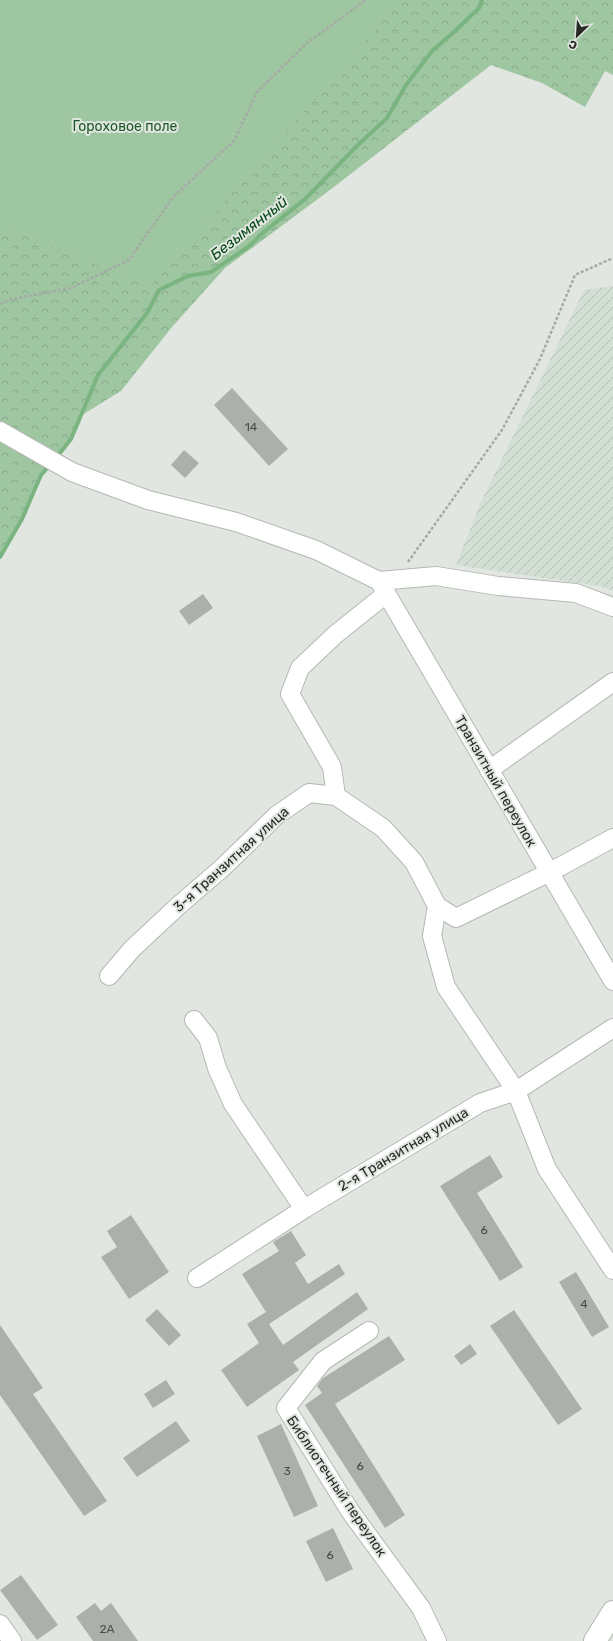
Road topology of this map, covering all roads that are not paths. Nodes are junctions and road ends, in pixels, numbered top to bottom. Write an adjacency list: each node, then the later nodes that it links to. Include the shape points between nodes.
1 (0, 431): 2 (street, via 72,472 148,500 236,522 309,548)
2 (387, 585): 3 (street, via 436,576 498,586 576,593); 5 (street, Транзитный переулок); 6 (street, via 300,668 290,694 332,767)
3 (613, 607)
4 (613, 682): 5 (street)
5 (490, 770): 8 (street, Транзитный переулок)
6 (336, 796): 9 (street, 3-я Транзитная улица, via 383,828 414,862); 10 (street, 3-я Транзитная улица, via 309,793 277,815 132,949)
7 (613, 838): 8 (street)
8 (550, 872): 9 (street, via 456,918); 11 (street, Транзитный переулок)
9 (437, 906): 14 (street, via 432,936 446,987)
10 (109, 976)
11 (613, 981)
12 (194, 1020): 15 (street, via 208,1038 217,1068 233,1104)
13 (613, 1028): 14 (street, 2-я Транзитная улица)
14 (516, 1091): 15 (street, 2-я Транзитная улица, via 480,1103); 16 (street, via 547,1169)
15 (304, 1209): 17 (street, 2-я Транзитная улица)
16 (613, 1270)
17 (197, 1278)
18 (369, 1331): 22 (street, Библиотечный переулок, via 323,1361 286,1408 350,1511 421,1608)
19 (613, 1612): 23 (highway)
20 (0, 1624): 21 (street)
21 (12, 1641)
22 (437, 1641)
23 (595, 1641)

